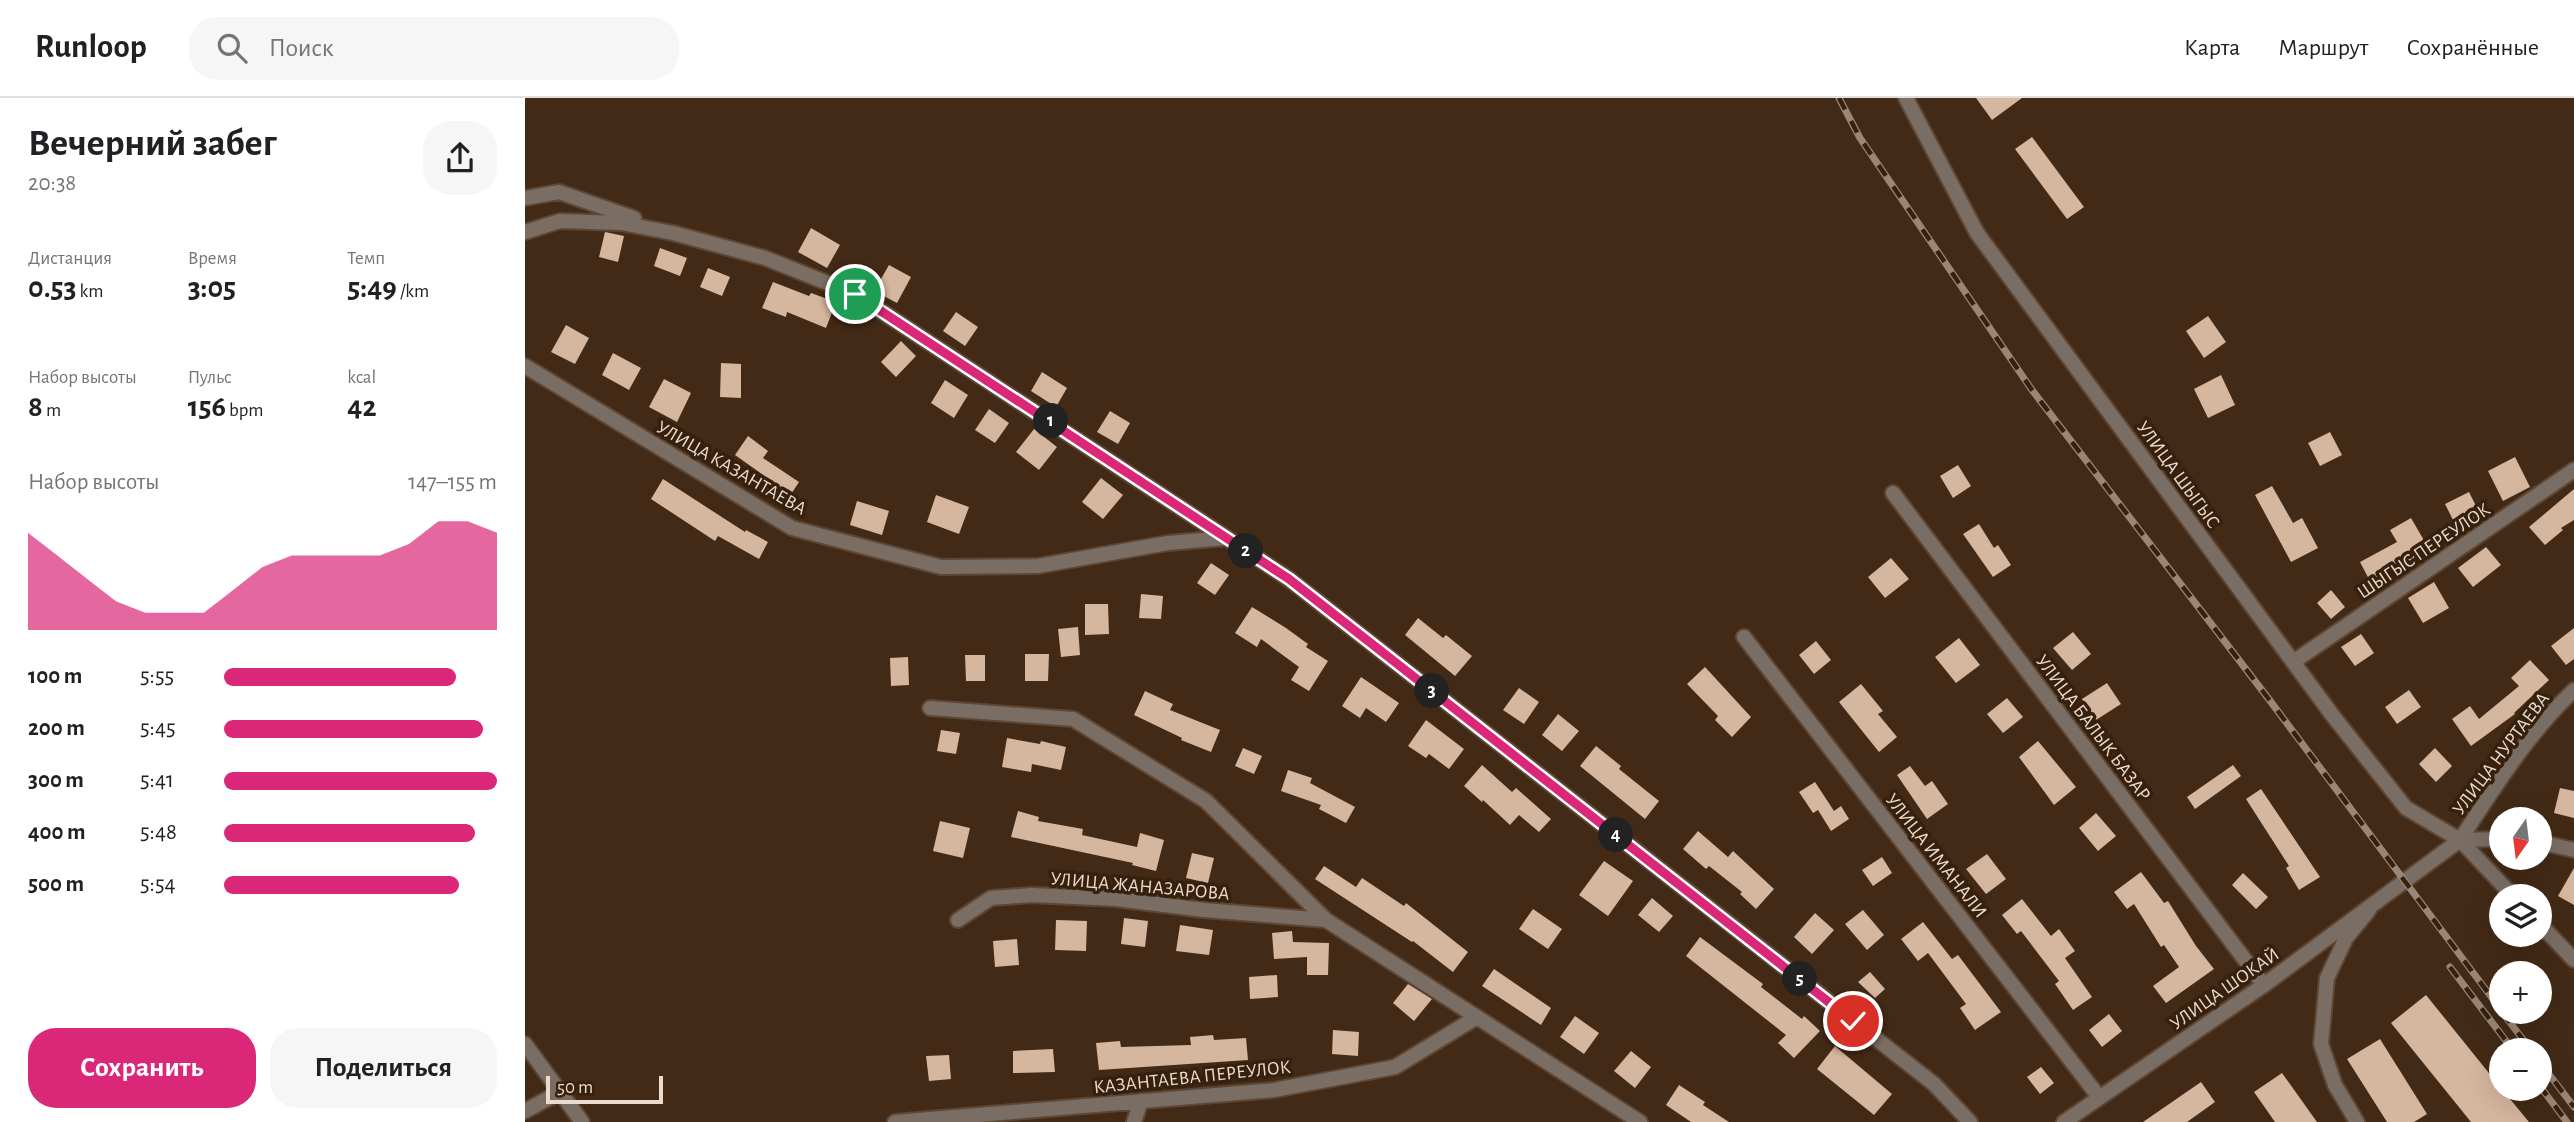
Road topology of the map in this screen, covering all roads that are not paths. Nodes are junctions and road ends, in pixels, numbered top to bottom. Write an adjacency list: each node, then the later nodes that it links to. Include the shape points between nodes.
1 (1906, 98): 10 (street, УЛИЦА ШЫГЫС, via 1977,233)
2 (525, 198): 4 (street, via 559,191)
3 (525, 232): 4 (street, via 560,220 621,223)
4 (673, 233): 8 (street, via 765,258 855,294)
5 (525, 366): 8 (street, УЛИЦА КАЗАНТАЕВА, via 792,528 941,567 1038,566 1168,543)
6 (2574, 470): 10 (street, ШЫГЫС ПЕРЕУЛОК)
7 (1893, 493): 25 (street, УЛИЦА БАЛЫК БАЗАР)
8 (1226, 538): 36 (street, via 1289,579 1912,1066)
9 (1744, 637): 29 (street, УЛИЦА ИМАНАЛИ)
10 (2293, 662): 16 (street, УЛИЦА ШЫГЫС, via 2406,808)
11 (2574, 690): 14 (street, УЛИЦА НУРТАЕВА)
12 (2574, 702): 14 (street)
13 (930, 708): 22 (street, УЛИЦА ЖАНАЗАРОВА, via 1073,719 1206,801)
14 (2554, 709): 16 (street, УЛИЦА НУРТАЕВА, via 2500,778)
15 (2489, 839): 16 (street)
16 (2460, 840): 19 (street, УЛИЦА ШЫГЫС); 20 (street, УЛИЦА ШОКАЙ)
17 (2552, 845): 18 (street)
18 (2574, 850)
19 (2502, 884)
20 (2379, 899): 25 (street, УЛИЦА ШОКАЙ); 38 (street, via 2346,938 2327,978 2321,1044 2335,1085)
21 (958, 920): 22 (street, УЛИЦА ЖАНАЗАРОВА, via 991,898 1031,895)
22 (1326, 920): 26 (street, УЛИЦА ЖАНАЗАРОВА)
23 (2552, 937): 24 (street)
24 (2574, 960)
25 (2265, 985): 29 (street, УЛИЦА ШОКАЙ)
26 (1477, 1017): 30 (street, КАЗАНТАЕВА ПЕРЕУЛОК, via 1395,1067 1274,1090); 35 (street, УЛИЦА ЖАНАЗАРОВА)
27 (525, 1044): 28 (street)
28 (560, 1092): 31 (street); 32 (street)
29 (2099, 1097): 37 (street, УЛИЦА ШОКАЙ)
30 (1140, 1101): 33 (street, КАЗАНТАЕВА ПЕРЕУЛОК); 34 (street)
31 (525, 1111)
32 (582, 1122)
33 (895, 1122)
34 (1135, 1122)
35 (1640, 1122)
36 (1970, 1122)
37 (2064, 1122)
38 (2357, 1122)

